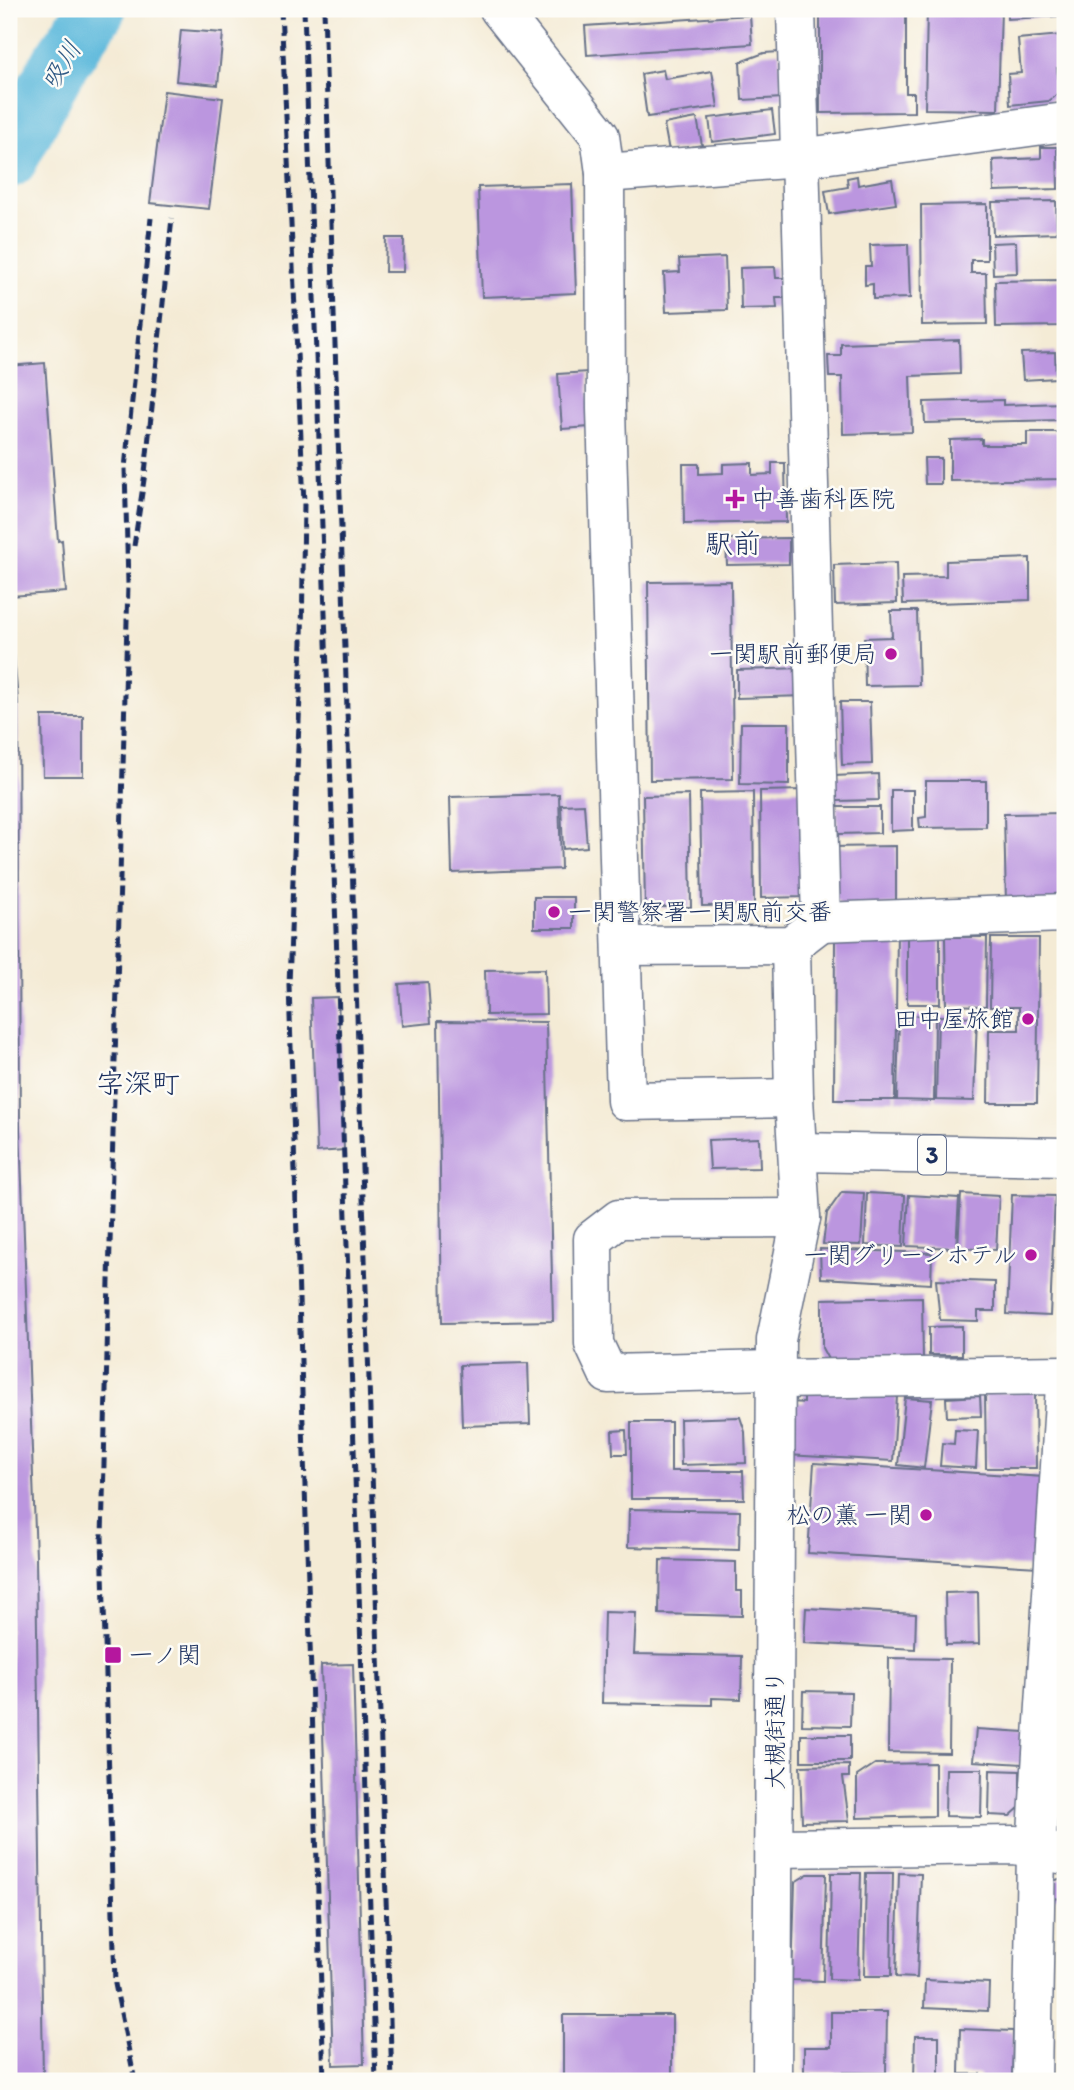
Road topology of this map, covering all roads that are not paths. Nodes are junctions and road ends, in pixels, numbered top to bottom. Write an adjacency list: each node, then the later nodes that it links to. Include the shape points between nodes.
1 (499, 9): 5 (street, via 600,136)
2 (796, 9): 4 (street)
3 (1065, 122): 4 (street)
4 (800, 158): 5 (street); 7 (street)
5 (605, 173): 9 (street)
6 (1065, 914): 7 (street)
7 (821, 922): 8 (street)
8 (791, 945): 9 (street); 10 (street, 大槻街通り)
9 (622, 946): 10 (street, via 626,1101)
10 (794, 1098): 11 (street, 大槻街通り)
11 (799, 1152): 12 (street, 3); 13 (street, 大槻街通り)
12 (1065, 1157)
13 (801, 1218): 14 (street, 大槻街通り, via 776,1340); 14 (street, via 620,1219 593,1239 594,1344 608,1374)
14 (776, 1374): 15 (street); 17 (street, 大槻街通り)
15 (1065, 1375)
16 (1065, 1386): 18 (street)
17 (774, 1848): 18 (street, via 1015,1845); 19 (street, 大槻街通り)
18 (1051, 1852): 20 (street)
19 (772, 2081)
20 (1032, 2081)

